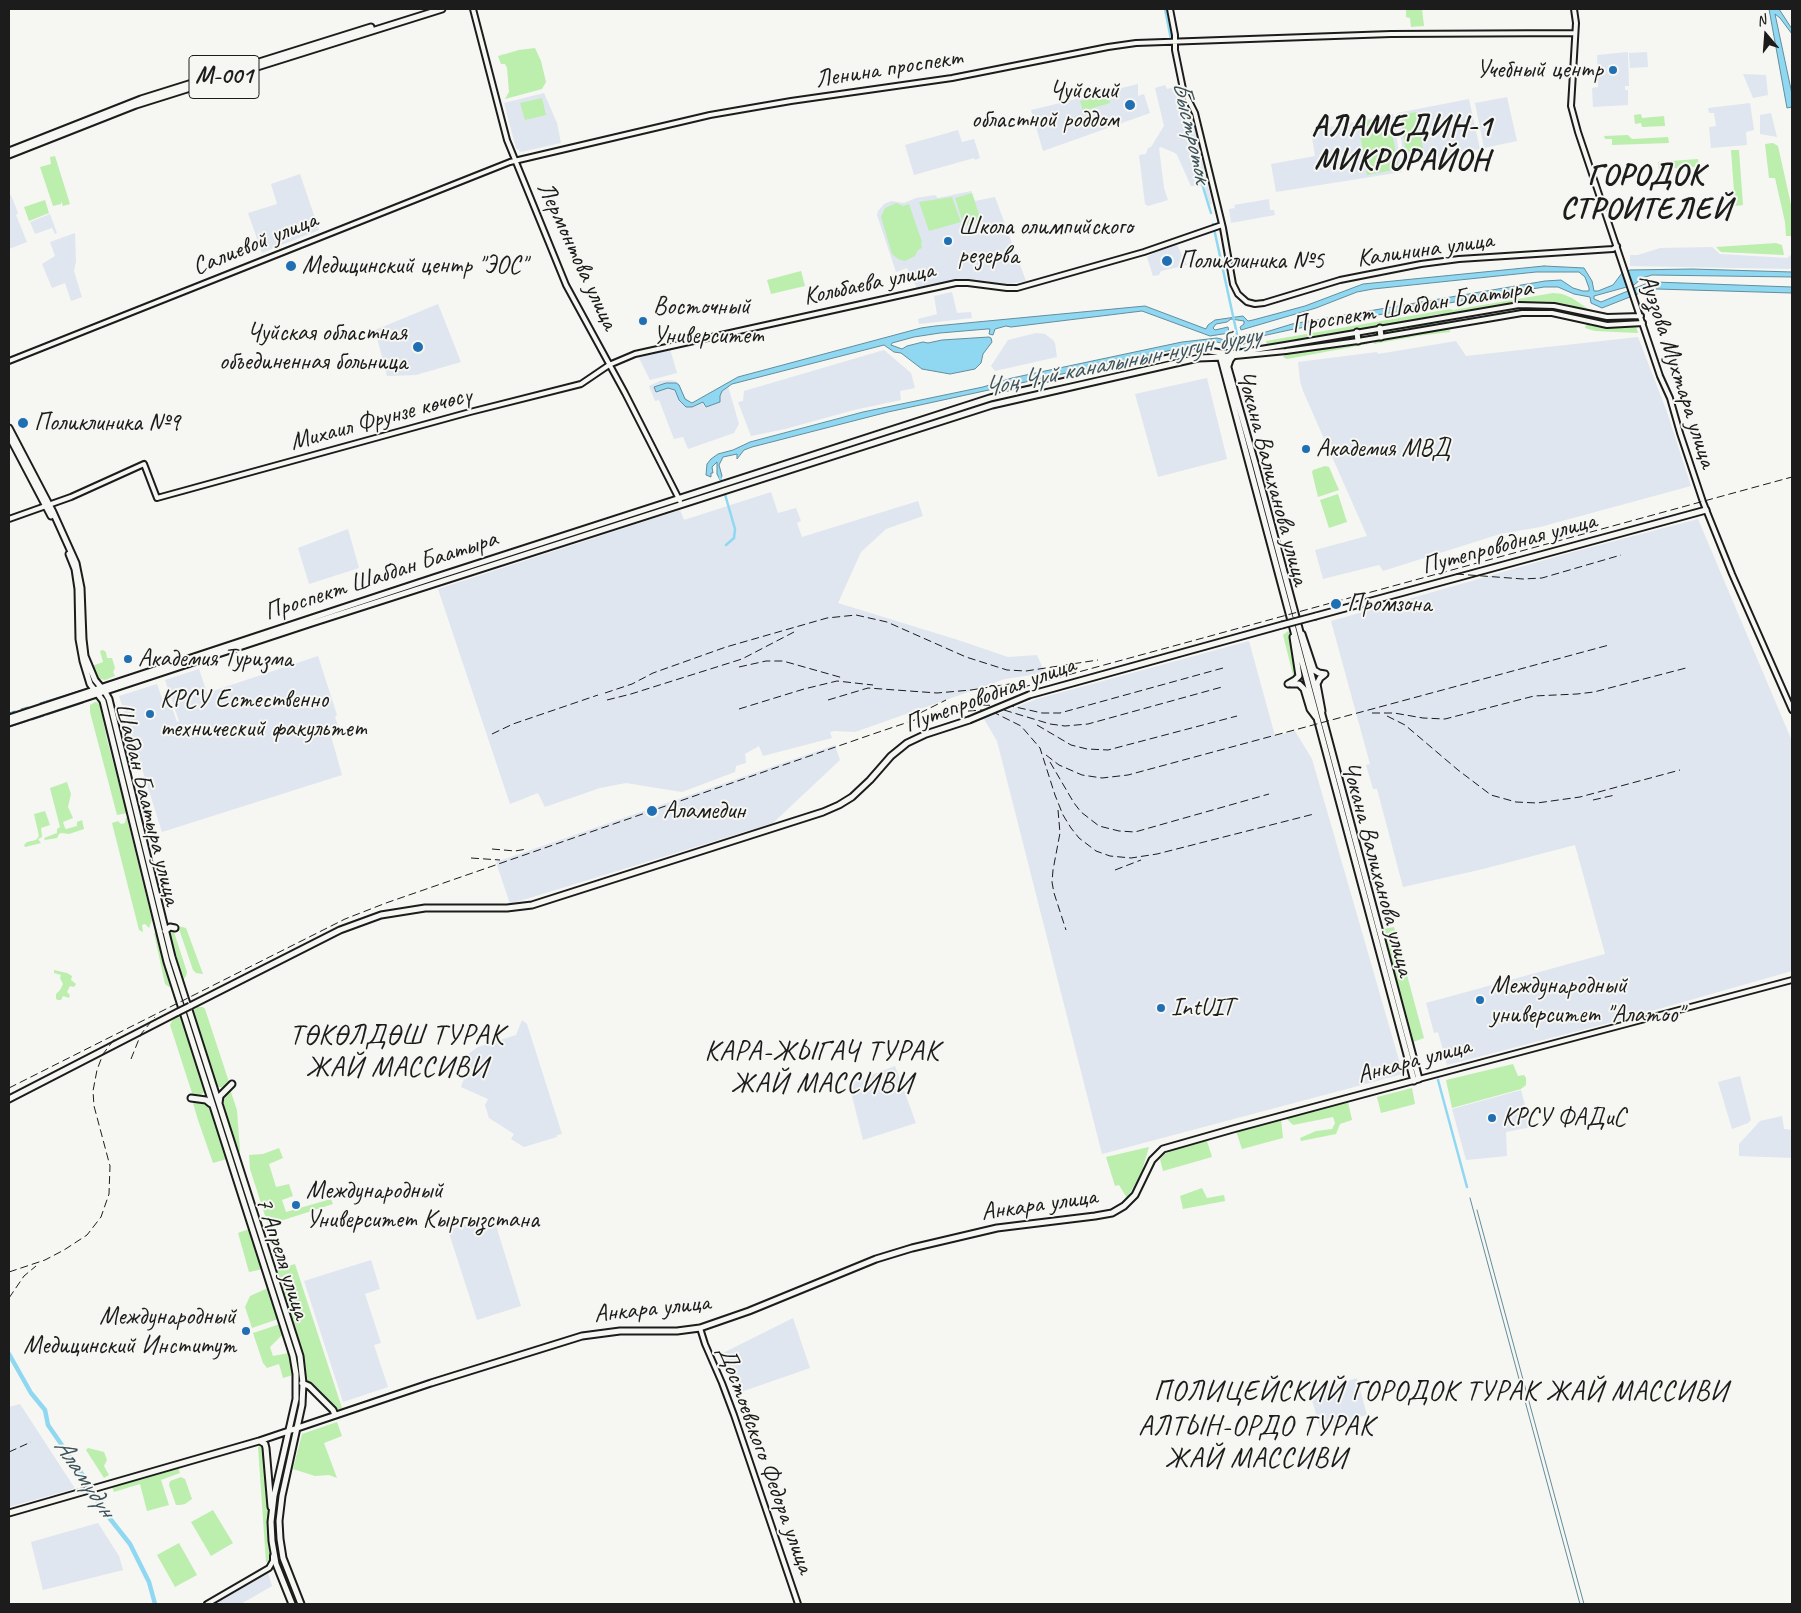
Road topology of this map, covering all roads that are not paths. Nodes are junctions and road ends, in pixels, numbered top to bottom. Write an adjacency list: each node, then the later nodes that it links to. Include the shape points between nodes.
1 (431, 9): 8 (main road, М-001, via 142,99)
2 (442, 9): 9 (main road, М-001, via 136,105)
3 (473, 9): 10 (main road, Лермонтова улица, via 503,127)
4 (1170, 9): 7 (main road)
5 (1574, 9): 6 (main road, Ауэзова Мухтара улица)
6 (1574, 32): 7 (main road, Ленина проспект); 12 (main road, Ауэзова Мухтара улица, via 1571,110)
7 (1175, 41): 10 (main road, Ленина проспект, via 1114,46 952,78 710,115); 11 (main road, via 1184,91 1195,113)
8 (9, 151)
9 (9, 155)
10 (515, 161): 30 (main road, Салиевой улица); 31 (main road, Лермонтова улица, via 566,285)
11 (1220, 225): 12 (main road, Калинина улица, via 1233,284 1242,298 1259,304 1340,280 1421,264 1613,249); 31 (main road, Кольбаева улица, via 1144,252 1017,288 956,283 651,350)
12 (1617, 246): 16 (main road, Ауэзова Мухтара улица)
13 (1497, 308): 14 (main road, Проспект Шабдан Баатыра, via 1546,305); 15 (main road); 17 (main road, Проспект Шабдан Баатыра)
14 (1586, 313): 16 (main road, Проспект Шабдан Баатыра, via 1607,317); 18 (main road)
15 (1497, 316): 18 (main road, Проспект Шабдан Баатыра, via 1538,312); 20 (main road, Проспект Шабдан Баатыра)
16 (1641, 316): 19 (main road, Ауэзова Мухтара улица)
17 (1449, 317): 20 (main road); 21 (main road, Проспект Шабдан Баатыра)
18 (1584, 320): 19 (main road, Проспект Шабдан Баатыра)
19 (1643, 324): 52 (main road, Ауэзова Мухтара улица)
20 (1450, 325): 23 (main road, Проспект Шабдан Баатыра)
21 (1380, 328): 22 (main road, Проспект Шабдан Баатыра); 23 (main road)
22 (1357, 332): 24 (main road); 26 (main road, Проспект Шабдан Баатыра)
23 (1381, 337): 24 (main road, Проспект Шабдан Баатыра)
24 (1358, 341): 27 (main road, Проспект Шабдан Баатыра)
25 (1196, 351): 26 (main road, Проспект Шабдан Баатыра, via 1208,349); 29 (main road); 32 (main road, Проспект Шабдан Баатыра)
26 (1220, 354): 27 (main road, Проспект Шабдан Баатыра); 28 (main road); 33 (main road, Чокана Валиханова улица)
27 (1233, 356): 33 (main road)
28 (1212, 357): 29 (main road); 33 (main road)
29 (1198, 358): 34 (main road)
30 (9, 361)
31 (609, 365): 49 (main road, Лермонтова улица); 51 (main road, Михаил Фрунзе көчөсү, via 581,384 157,498 144,464)
32 (1133, 366): 34 (main road); 35 (main road, Проспект Шабдан Баатыра)
33 (1226, 370): 55 (main road, Чокана Валиханова улица)
34 (1134, 372): 36 (main road)
35 (1082, 377): 36 (main road); 37 (main road, Проспект Шабдан Баатыра)
36 (1083, 384): 38 (main road)
37 (998, 396): 38 (main road); 39 (main road, Проспект Шабдан Баатыра)
38 (999, 403): 40 (main road)
39 (959, 408): 40 (main road); 42 (main road, Проспект Шабдан Баатыра)
40 (961, 415): 44 (main road)
41 (9, 428): 51 (main road)
42 (892, 429): 44 (main road); 45 (main road, Проспект Шабдан Баатыра)
43 (9, 436): 51 (main road)
44 (895, 436): 46 (main road)
45 (808, 457): 46 (main road); 47 (main road, Проспект Шабдан Баатыра)
46 (810, 463): 48 (main road)
47 (777, 467): 48 (main road); 49 (main road, Проспект Шабдан Баатыра)
48 (779, 473): 50 (main road, Проспект Шабдан Баатыра)
49 (679, 499): 50 (main road, Лермонтова улица); 54 (main road, Проспект Шабдан Баатыра)
50 (682, 505): 54 (main road, Проспект Шабдан Баатыра)
51 (47, 506): 53 (main road); 56 (main road, via 75,569 79,639); 57 (main road, Шабдан Баатыра улица, via 76,563 81,588 85,656 95,680)
52 (1706, 510): 60 (main road, Ауэзова Мухтара улица); 75 (main road, Путепроводная улица, bridge, via 1029,695 907,743 852,797 824,812 532,905 425,908 381,915 340,930)
53 (9, 519)
54 (580, 534): 57 (main road, Проспект Шабдан Баатыра)
55 (1296, 629): 62 (main road, Чокана Валиханова улица); 62 (main road, via 1306,643 1314,670 1324,674 1318,684 1322,706); 62 (main road, via 1293,646 1299,676 1288,684 1302,686 1310,709)
56 (86, 672): 58 (main road, Шабдан Баатыра улица); 59 (main road, via 88,690)
57 (104, 690): 58 (main road, Проспект Шабдан Баатыра); 64 (main road, Шабдан Баатыра улица, via 109,699)
58 (97, 692): 59 (main road); 63 (main road); 67 (main road, Шабдан Баатыра улица, via 112,739)
59 (85, 693): 61 (main road)
60 (1792, 710)
61 (9, 718)
62 (1320, 719): 71 (main road, Чокана Валиханова улица)
63 (9, 723)
64 (164, 923): 65 (main road); 68 (main road, Шабдан Баатыра улица)
65 (170, 924)
66 (176, 928): 68 (main road, via 170,927)
67 (159, 929): 72 (main road, 7 Апреля улица, via 167,962)
68 (166, 931): 69 (main road, Шабдан Баатыра улица)
69 (172, 957): 72 (main road, 7 Апреля улица)
70 (1792, 980): 71 (main road, Анкара улица)
71 (1416, 1080): 78 (main road, Анкара улица, via 1163,1149 1152,1160 1136,1195 1112,1213 997,1228 912,1248)
72 (210, 1087): 74 (main road); 76 (main road, 7 Апреля улица); 76 (main road, via 222,1090 230,1086)
73 (191, 1098): 74 (main road)
74 (198, 1098): 76 (main road)
75 (9, 1099)
76 (216, 1105): 77 (main road, 7 Апреля улица)
77 (269, 1268): 79 (main road, 7 Апреля улица, via 293,1356); 80 (main road, 7 Апреля улица, via 298,1349)
78 (700, 1328): 81 (main road, Анкара улица, via 582,1336); 94 (main road, Достоевского Федора улица)
79 (297, 1383): 80 (main road); 83 (main road, 7 Апреля улица)
80 (303, 1383): 81 (main road); 82 (main road, 7 Апреля улица)
81 (336, 1415): 82 (main road, Анкара улица)
82 (298, 1428): 83 (main road, Анкара улица); 85 (main road, 7 Апреля улица)
83 (289, 1432): 84 (main road, Анкара улица); 86 (main road, 7 Апреля улица)
84 (259, 1441): 86 (main road, via 266,1448); 87 (main road, Анкара улица)
85 (280, 1510): 86 (main road); 93 (main road, 7 Апреля улица, via 281,1548)
86 (272, 1511): 88 (main road, 7 Апреля улица)
87 (9, 1512)
88 (273, 1550): 89 (main road); 90 (main road, 7 Апреля улица)
89 (269, 1568): 90 (main road, via 276,1568); 91 (main road)
90 (279, 1572): 92 (main road, 7 Апреля улица)
91 (206, 1604)
92 (292, 1604)
93 (300, 1604)
94 (798, 1604)

